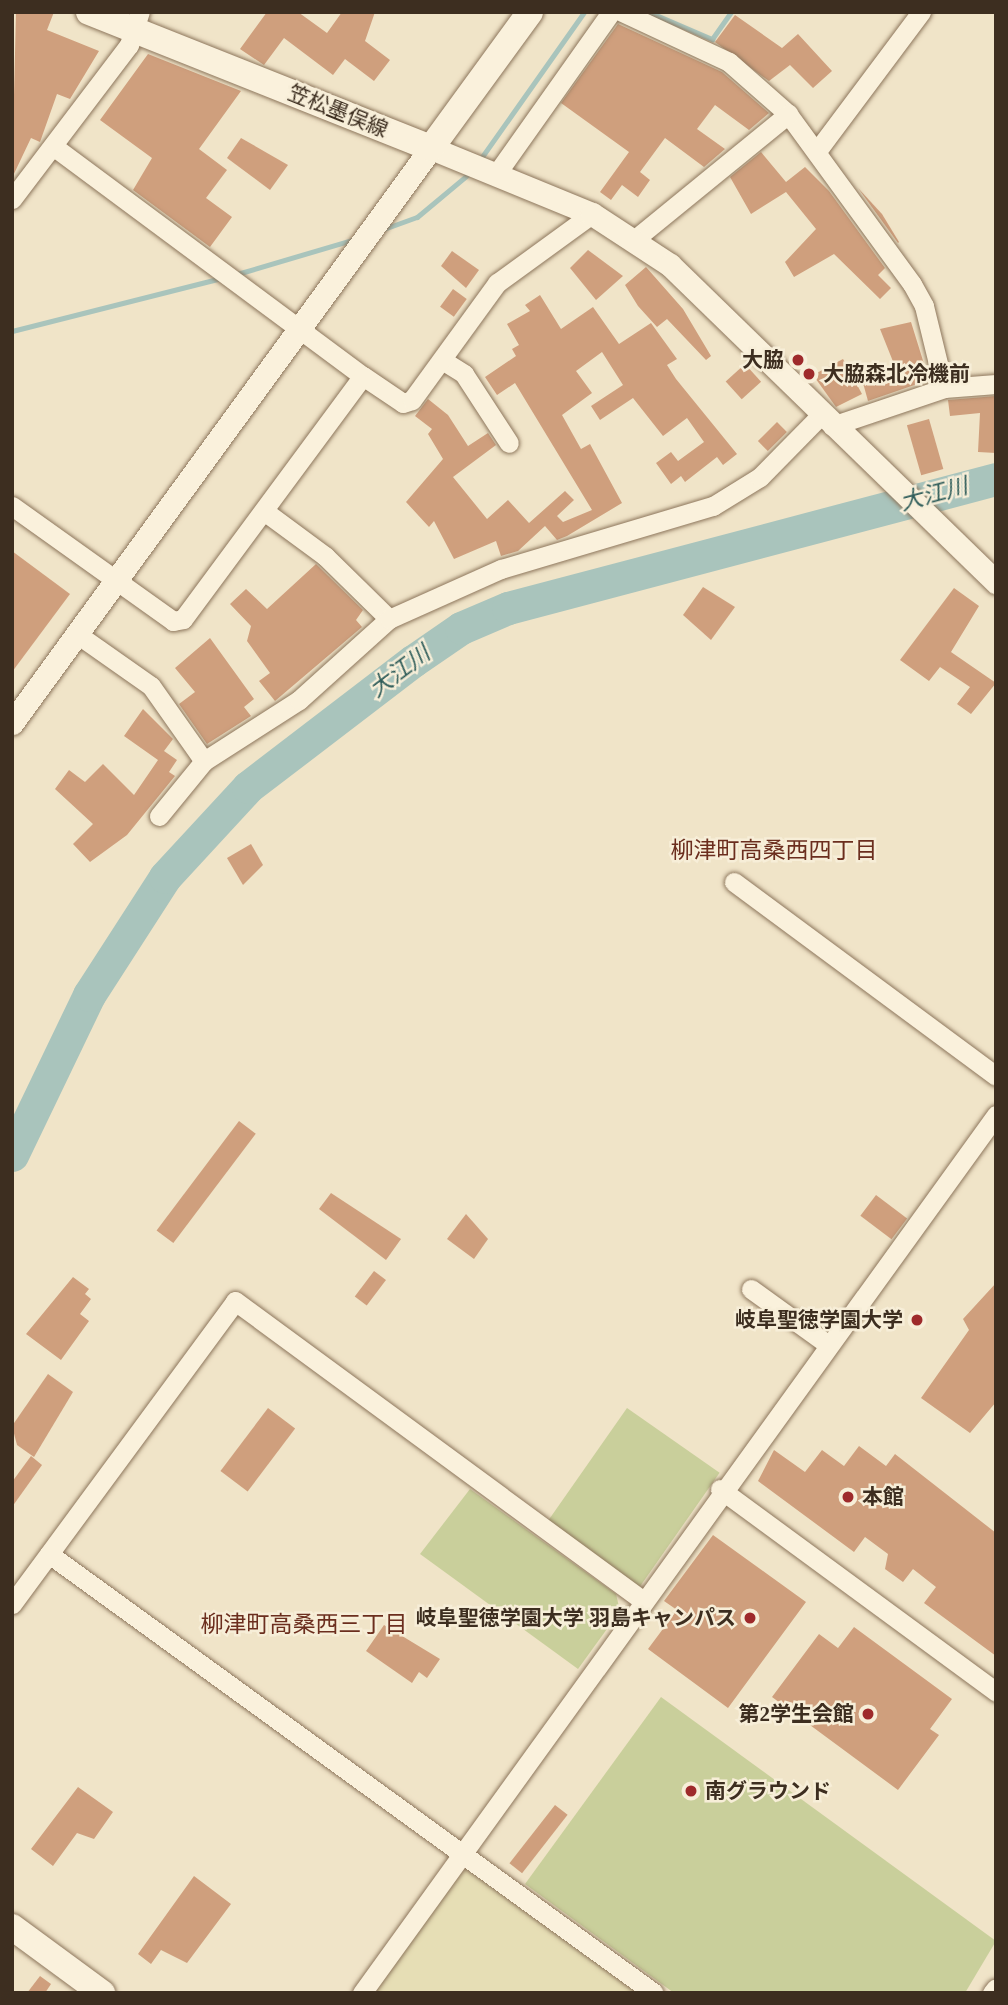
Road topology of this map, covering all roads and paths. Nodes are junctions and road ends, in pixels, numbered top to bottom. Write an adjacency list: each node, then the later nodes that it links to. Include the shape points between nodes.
1 (89, 12): 6 (main road, 笠松墨俣線)
2 (530, 12): 9 (main road)
3 (611, 12): 11 (street)
4 (622, 12): 7 (street, via 729,62)
5 (921, 12): 10 (street)
6 (137, 21): 8 (street); 9 (main road, 笠松墨俣線)
7 (788, 114): 10 (street); 14 (street, via 645,224)
8 (53, 146): 12 (street); 15 (street)
9 (431, 148): 11 (street); 15 (street)
10 (817, 151): 19 (street, via 921,299)
11 (497, 173): 13 (street)
12 (12, 200)
13 (592, 214): 14 (street); 16 (street, via 498,283)
14 (635, 239): 20 (street, via 698,291)
15 (299, 326): 17 (street); 24 (street)
16 (442, 360): 17 (street, via 412,401 403,403); 21 (street, via 464,374)
17 (363, 376): 23 (street)
18 (996, 384): 19 (street)
19 (944, 388): 20 (street)
20 (827, 420): 25 (street); 26 (street, via 760,477 713,506 501,569)
21 (509, 443)
22 (12, 506): 24 (street)
23 (264, 511): 24 (street, via 183,619 173,621); 26 (street, via 325,556)
24 (115, 579): 27 (street)
25 (996, 582)
26 (389, 619): 29 (street, via 299,700)
27 (77, 634): 28 (street); 29 (street, via 151,686)
28 (12, 723)
29 (204, 761): 30 (street)
30 (159, 816)
31 (734, 882): 32 (street)
32 (996, 1076)
33 (996, 1115): 35 (street)
34 (751, 1289): 35 (street)
35 (826, 1343): 36 (street)
36 (720, 1489): 38 (street); 40 (street)
37 (50, 1554): 38 (street, via 235,1301); 39 (street); 41 (street)
38 (642, 1600): 41 (street)
39 (12, 1604)
40 (996, 1692)
41 (461, 1853): 45 (street); 46 (street)
42 (12, 1927): 44 (main road)
43 (996, 1988): 47 (street)
44 (102, 1993)
45 (362, 1993)
46 (654, 1993)
47 (992, 1993)

